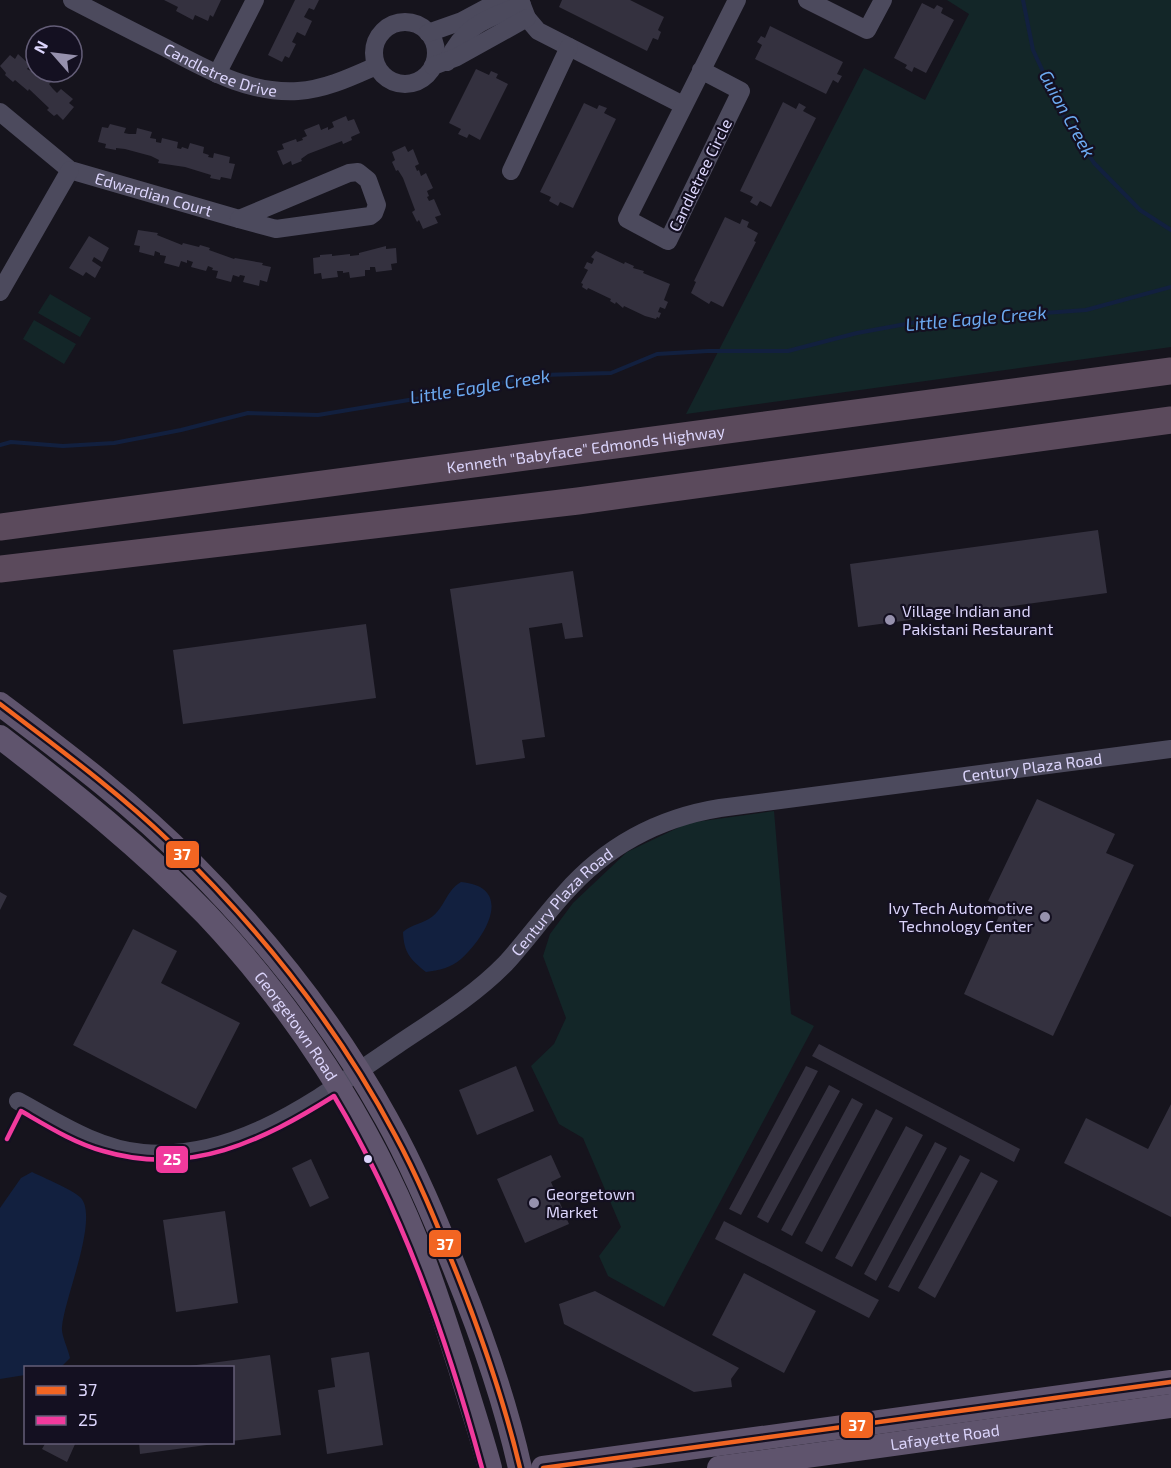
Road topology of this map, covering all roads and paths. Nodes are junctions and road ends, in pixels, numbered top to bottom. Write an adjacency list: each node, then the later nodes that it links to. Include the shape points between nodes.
1 (72, 0): 13 (street, Candletree Drive)
2 (255, 0): 13 (street)
3 (501, 0): 8 (street)
4 (737, 0): 12 (street, Candletree Circle)
5 (807, 0): 6 (street, via 867,30)
6 (883, 0)
7 (523, 8): 9 (street, via 538,31); 10 (street)
8 (428, 33): 10 (street); 11 (street, via 405,22 386,28 375,45)
9 (569, 47): 14 (street); 17 (street)
10 (440, 64): 11 (street, via 420,81 410,84 390,81)
11 (376, 66): 13 (street, Candletree Drive, via 341,81 298,91 260,89)
12 (701, 70): 14 (street, Candletree Circle); 14 (street, Candletree Circle, via 741,91 668,241 627,219)
13 (217, 74)
14 (683, 105)
15 (0, 112): 16 (street)
16 (70, 170): 18 (street, Edwardian Court); 19 (street)
17 (512, 171)
18 (239, 219): 18 (street, Edwardian Court, via 354,172 366,178 377,205 370,216 279,228)
19 (0, 292)
20 (1171, 371): 22 (highway, Kenneth "Babyface" Edmonds Highway)
21 (1171, 420): 23 (highway, via 590,499)
22 (0, 527)
23 (0, 569)
24 (0, 704): 27 (main road, Georgetown Road, via 120,798 190,862 277,958)
25 (0, 737): 28 (main road, Georgetown Road, via 116,830 206,915 286,1010)
26 (1168, 750): 27 (street, Century Plaza Road, via 720,808 652,827 619,845 588,869 486,982)
27 (358, 1071): 28 (street, Century Plaza Road); 33 (main road, Georgetown Road, via 401,1147 453,1263 484,1340)
28 (337, 1086): 29 (street, Century Plaza Road, via 255,1133 174,1154 142,1153 104,1144); 32 (main road, Georgetown Road, via 376,1153 415,1238 446,1321)
29 (18, 1101)
30 (1171, 1382): 34 (main road, Lafayette Road)
31 (1171, 1406): 35 (main road, Lafayette Road)
32 (490, 1468)
33 (520, 1468)
34 (543, 1468)
35 (719, 1468)

